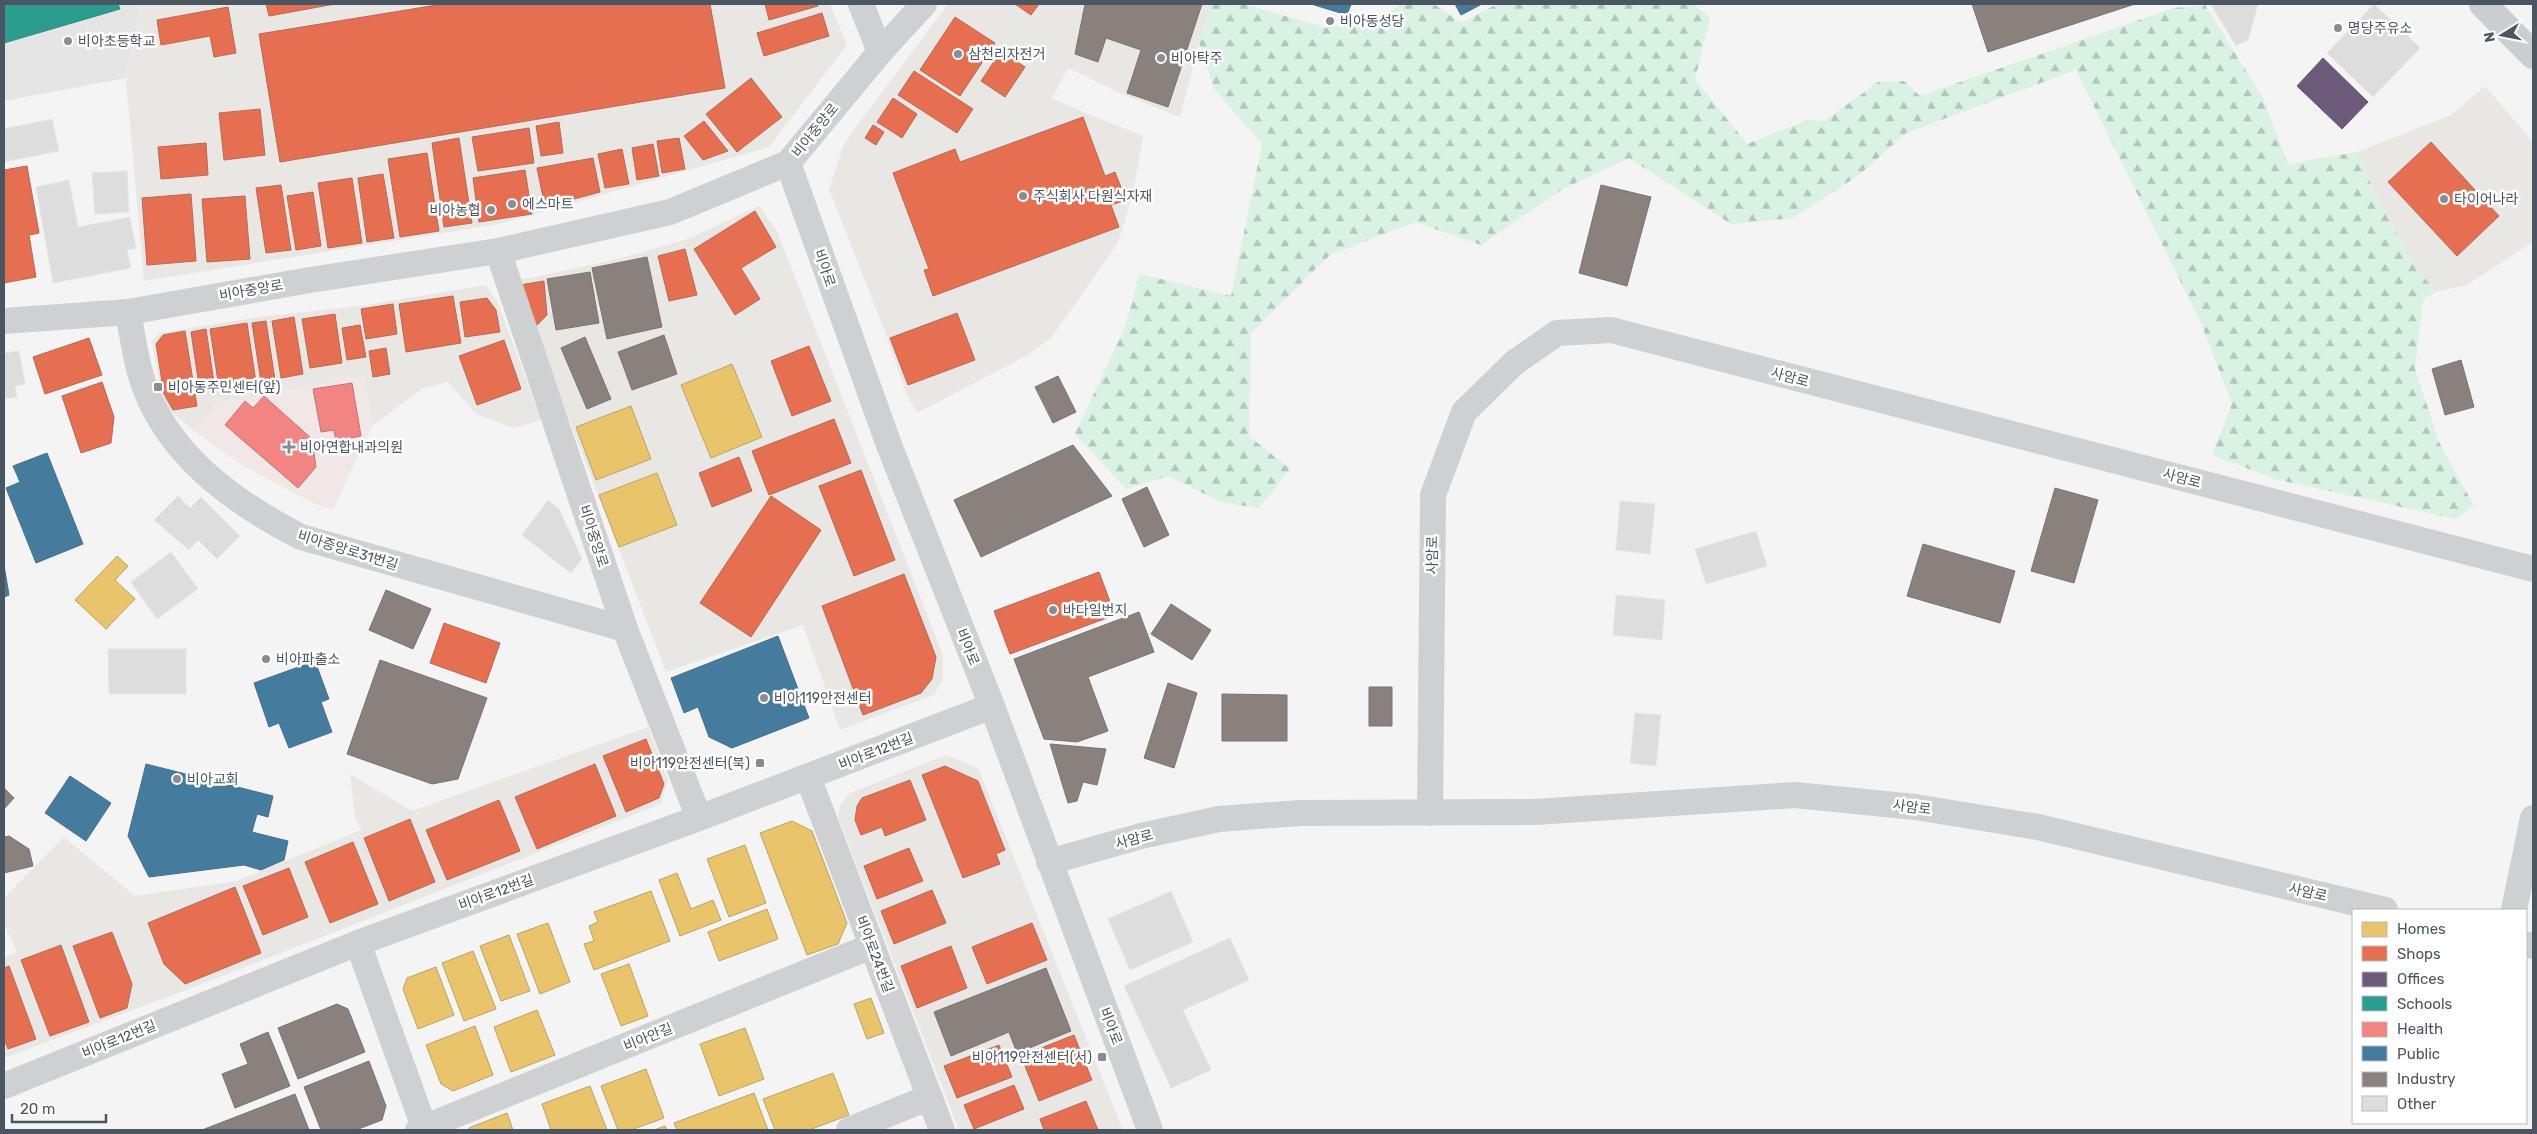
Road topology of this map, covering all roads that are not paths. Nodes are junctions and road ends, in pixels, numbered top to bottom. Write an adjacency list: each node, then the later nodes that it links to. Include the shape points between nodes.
1 (861, 4): 4 (street)
2 (924, 4): 4 (street, 비아중앙로)
3 (2483, 4): 5 (main road)
4 (880, 52): 6 (street, 비아중앙로)
5 (2533, 55)
6 (788, 163): 7 (street, 비아중앙로, via 670,212); 12 (street, 비아로, via 889,445)
7 (498, 251): 8 (street, 비아중앙로); 11 (street, 비아중앙로)
8 (128, 312): 9 (street, 비아중앙로); 11 (street, 비아중앙로31번길, via 141,375 159,417 192,462 235,499 301,537)
9 (4, 321)
10 (2533, 569): 14 (street, 사암로, via 1611,330 1557,333 1514,363 1464,412 1433,495)
11 (625, 629): 15 (street, 비아중앙로)
12 (992, 706): 13 (street, 비아로12번길); 17 (street, 비아로)
13 (808, 777): 15 (street, 비아로12번길); 21 (street, 비아로24번길)
14 (1430, 812): 17 (street, 사암로, via 1300,813 1218,819 1141,836); 18 (street, 사암로, via 1535,812 1795,795 1914,807 2038,827)
15 (699, 818): 20 (street, 비아로12번길)
16 (2533, 818): 19 (street)
17 (1049, 862): 27 (street, 비아로)
18 (2381, 909)
19 (2514, 909)
20 (358, 943): 22 (street, 비아로12번길); 24 (street, 비아안길)
21 (872, 946): 23 (street, 비아로24번길); 24 (street, 비아안길)
22 (4, 1086)
23 (930, 1097): 25 (street); 26 (street, 비아로24번길)
24 (422, 1129)
25 (849, 1130)
26 (942, 1130)
27 (1150, 1130)

